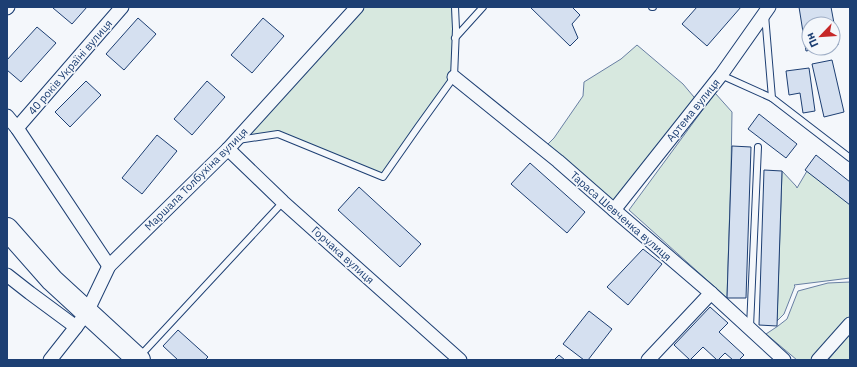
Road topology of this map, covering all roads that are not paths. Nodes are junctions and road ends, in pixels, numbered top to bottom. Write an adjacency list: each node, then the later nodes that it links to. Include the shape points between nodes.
1 (122, 7): 11 (street, 40 років Україні вулиця)
2 (357, 7): 12 (street, Маршала Толбухіна вулиця)
3 (455, 7): 6 (lane)
4 (483, 7): 6 (lane)
5 (766, 9): 7 (street, Артема вулиця); 9 (lane)
6 (455, 38): 8 (lane)
7 (721, 75): 9 (lane); 16 (street, Артема вулиця)
8 (454, 77): 12 (lane, via 383,177 278,134); 16 (street, Тараса Шевченка вулиця)
9 (772, 98): 14 (lane)
10 (7, 116): 11 (street)
11 (17, 128): 18 (street)
12 (231, 145): 15 (street, Горчака вулиця); 18 (street, Маршала Толбухіна вулиця)
13 (758, 147): 23 (lane)
14 (850, 158)
15 (283, 202): 25 (lane); 27 (street, Горчака вулиця)
16 (614, 210): 20 (street, Тараса Шевченка вулиця)
17 (7, 229): 21 (highway, via 52,280)
18 (109, 266): 21 (street, Маршала Толбухіна вулиця)
19 (7, 275): 21 (street, via 30,293)
20 (711, 293): 23 (street, Тараса Шевченка вулиця); 28 (street)
21 (82, 320): 25 (highway); 26 (street, Маршала Толбухіна вулиця)
22 (850, 324): 29 (street)
23 (750, 329): 24 (street, Тараса Шевченка вулиця)
24 (777, 356)
25 (138, 359)
26 (50, 360)
27 (460, 360)
28 (648, 360)
29 (818, 360)

